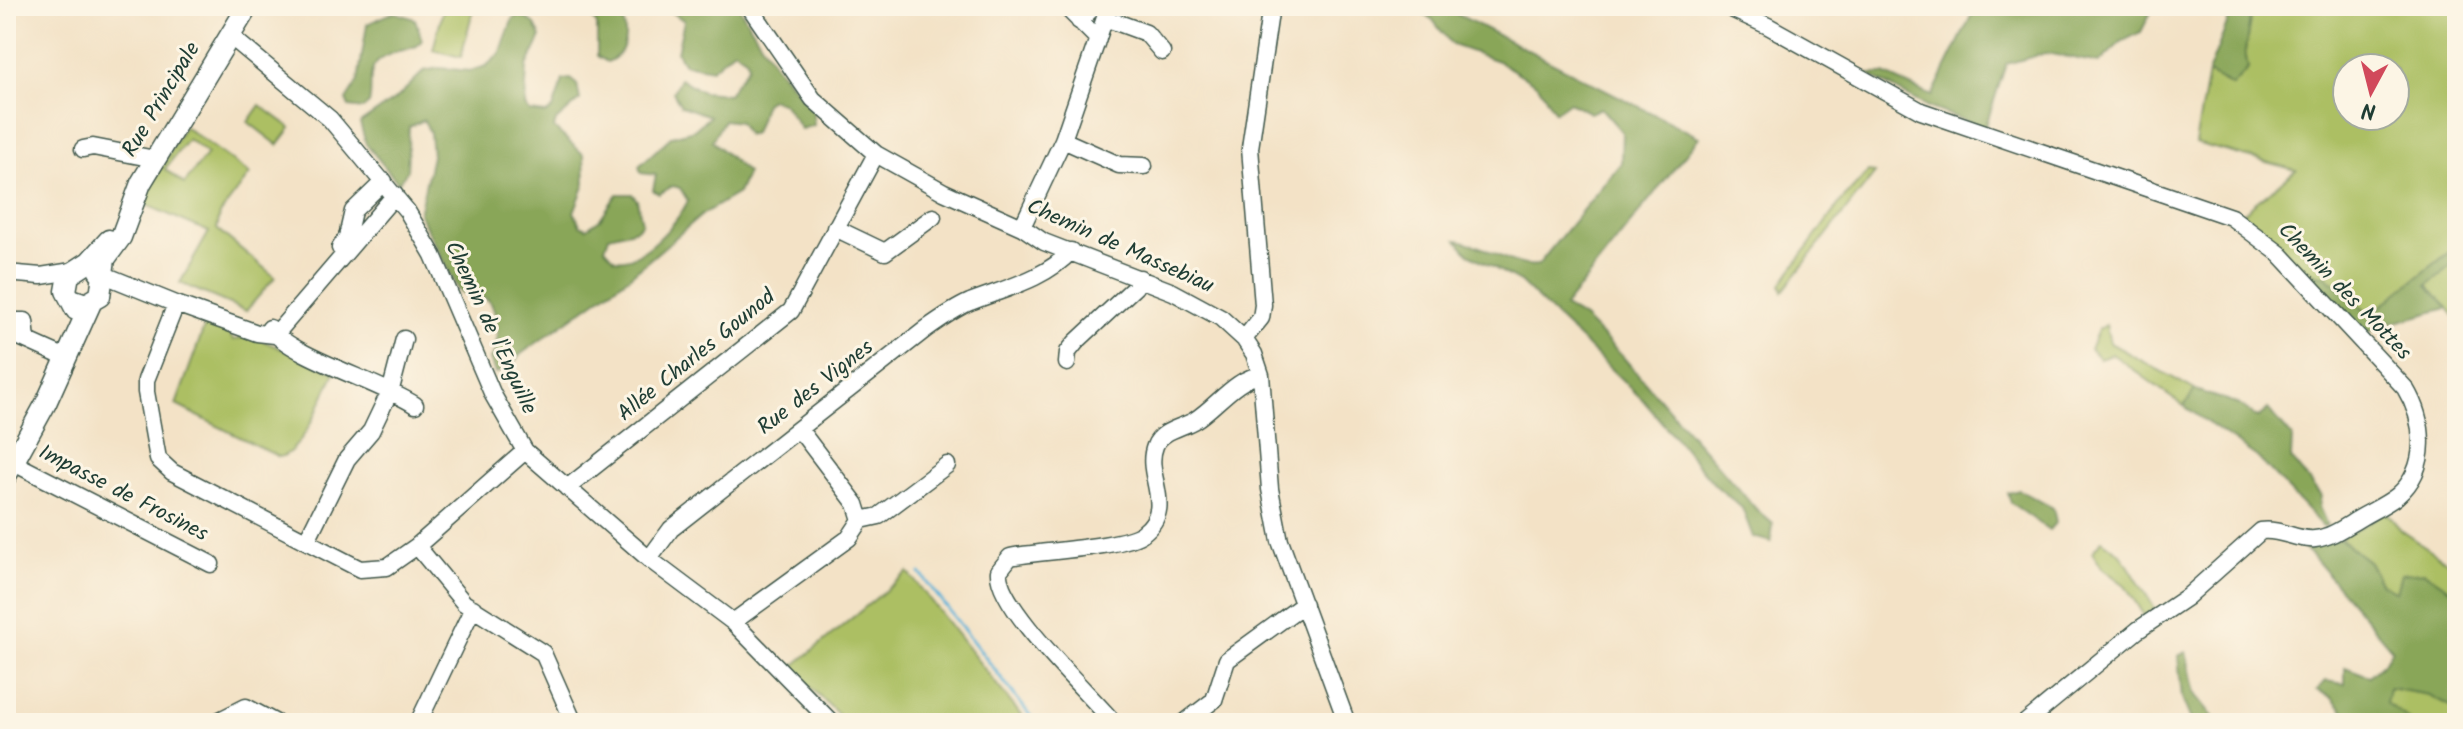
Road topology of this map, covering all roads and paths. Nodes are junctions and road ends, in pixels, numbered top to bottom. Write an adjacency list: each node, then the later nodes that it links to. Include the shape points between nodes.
1 (248, 6): 8 (main road, Rue Principale)
2 (749, 6): 13 (street, Chemin de Massebiau, via 813,99)
3 (1065, 6): 7 (street)
4 (1271, 6): 31 (street, via 1250,148 1263,305 1261,318)
5 (1725, 6): 59 (street, Chemin des Mottes, via 1921,111 2231,217 2280,254 2415,404 2421,423 2416,470 2397,496 2326,537 2302,539 2273,529 2261,531 2187,597 2138,630)
6 (1103, 10): 7 (street); 9 (street); 10 (street, via 1146,33)
7 (1079, 21): 9 (street)
8 (229, 35): 14 (main road, Rue Principale); 16 (street, Chemin de l'Enguille, via 330,119)
9 (1098, 39): 11 (street)
10 (1162, 52)
11 (1063, 140): 15 (street, via 1119,165); 18 (street)
12 (83, 149): 14 (street)
13 (876, 154): 18 (street, Chemin de Massebiau); 19 (street, Allée Charles Gounod)
14 (155, 159): 25 (main road, Rue Principale, via 126,223)
15 (1144, 166)
16 (389, 188): 29 (street, via 355,229 350,249); 39 (street, Chemin de l'Enguille, via 422,233 488,386)
17 (933, 217): 19 (street, via 885,252)
18 (1022, 227): 20 (street, Chemin de Massebiau)
19 (835, 228): 42 (street, Allée Charles Gounod, via 791,311)
20 (1044, 242): 21 (street, Chemin de Massebiau); 23 (street)
21 (1071, 251): 23 (street, Rue des Vignes); 24 (street, Chemin de Massebiau)
22 (8, 274): 25 (street)
23 (1030, 278): 38 (street, Rue des Vignes, via 949,313)
24 (1140, 278): 31 (street, Chemin de Massebiau, via 1221,318); 34 (street, via 1076,342)
25 (87, 283): 26 (street, via 130,286); 33 (main road, via 76,338)
26 (176, 304): 29 (street); 44 (street, via 146,380 158,459 172,472)
27 (6, 321): 32 (street, via 25,321)
28 (6, 331): 32 (street)
29 (272, 331): 36 (street, via 288,345)
30 (404, 339): 36 (street)
31 (1244, 339): 35 (street, Chemin de Massebiau)
32 (27, 340): 33 (street)
33 (66, 358): 41 (main road)
34 (1067, 363)
35 (1261, 375): 48 (street, Chemin de Massebiau, via 1274,518); 56 (street, via 1157,442 1153,453 1160,504 1141,534 1010,557 999,571 1004,595 1076,685)
36 (391, 389): 37 (street); 44 (street, via 371,431 347,459)
37 (415, 405)
38 (799, 429): 43 (street, via 856,504); 46 (street, Rue des Vignes, via 671,529)
39 (525, 451): 42 (street, Chemin de l'Enguille); 45 (street)
40 (947, 465): 43 (street, via 879,516)
41 (10, 470): 47 (street, Impasse de Frosines)
42 (567, 488): 46 (street, Chemin de l'Enguille)
43 (861, 520): 50 (street, via 849,538)
44 (307, 540): 45 (street, via 360,569 375,570)
45 (417, 546): 49 (street)
46 (649, 559): 50 (street, Chemin de l'Enguille)
47 (211, 564)
48 (1304, 604): 57 (street, via 1227,660 1214,700); 58 (street, Chemin de Massebiau)
49 (473, 608): 53 (street); 54 (street, via 543,653)
50 (733, 622): 55 (street, Chemin de l'Enguille)
51 (214, 723): 52 (street, via 246,707)
52 (276, 723)
53 (418, 723)
54 (574, 723)
55 (832, 723)
56 (1114, 723)
57 (1184, 723)
58 (1347, 723)
59 (2025, 723)

